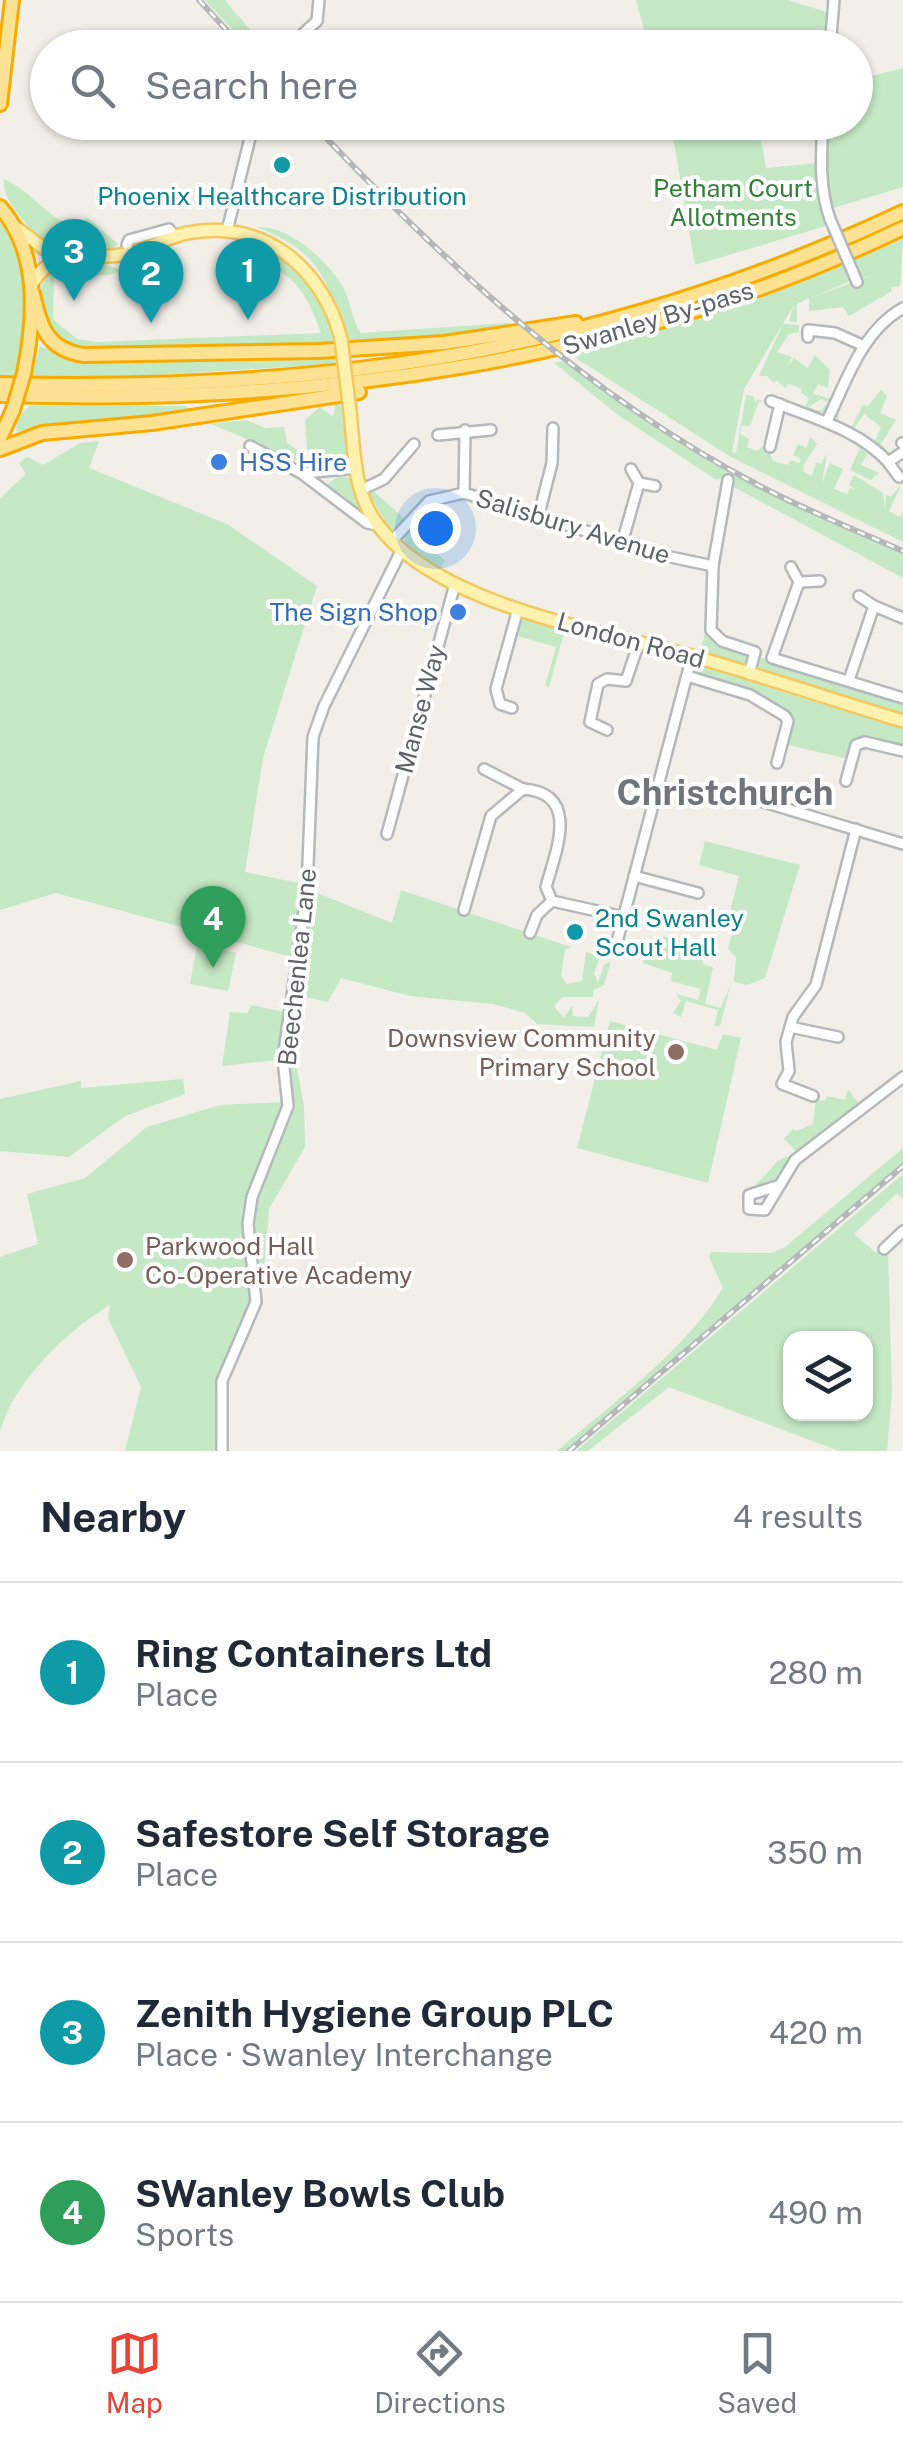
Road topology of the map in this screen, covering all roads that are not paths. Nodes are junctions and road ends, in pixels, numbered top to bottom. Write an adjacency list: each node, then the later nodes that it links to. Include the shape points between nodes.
1 (12, 0): 6 (highway)
2 (319, 0): 4 (street)
3 (834, 0): 5 (street)
4 (310, 30)
5 (832, 30)
6 (0, 104)
7 (250, 140): 13 (street)
8 (823, 140): 17 (street, bridge, via 830,219)
9 (0, 207): 11 (highway)
10 (903, 212): 19 (highway, Swanley By-pass)
11 (14, 225): 16 (main road, London Road, via 43,248); 18 (highway)
12 (903, 228): 23 (highway, Swanley By-pass, via 744,294 621,333)
13 (227, 232): 14 (main road, London Road); 38 (main road, London Road, bridge, via 273,245 302,265 325,296 341,339)
14 (175, 236): 15 (street, via 169,229 153,230); 16 (main road, London Road, via 125,254)
15 (128, 245)
16 (75, 256): 18 (main road, London Road, via 54,260)
17 (857, 282)
18 (32, 289): 19 (highway, via 42,329 56,346 78,355 114,356 444,343 567,326); 31 (highway, bridge, via 24,373)
19 (708, 292): 24 (highway, via 516,346 370,370 234,381)
20 (903, 308): 22 (street, via 878,325)
21 (808, 337): 22 (street, via 808,330 822,330)
22 (864, 346): 26 (street, via 850,386)
23 (405, 379): 25 (highway, via 258,392); 36 (highway, via 256,409 31,434)
24 (0, 384)
25 (0, 396)
26 (827, 421): 32 (street, via 776,402); 37 (street)
27 (552, 428): 47 (street, via 552,463)
28 (465, 430): 29 (street); 30 (street); 46 (street)
29 (491, 430)
30 (438, 435)
31 (0, 438)
32 (774, 441)
33 (414, 444): 45 (street, via 384,479)
34 (250, 446): 40 (street, London Road)
35 (903, 446): 37 (street)
36 (0, 449)
37 (888, 462): 41 (street)
38 (356, 468): 40 (street); 45 (main road, London Road)
39 (631, 469): 43 (street)
40 (300, 473): 48 (street, London Road)
41 (899, 477)
42 (728, 480): 51 (street)
43 (639, 483): 44 (street); 49 (street)
44 (656, 486)
45 (361, 490): 48 (main road, London Road)
46 (464, 493): 47 (street, Salisbury Avenue); 50 (street, Salisbury Avenue, via 430,501)
47 (539, 514): 49 (street, Salisbury Avenue)
48 (377, 524): 50 (main road, London Road)
49 (622, 543): 51 (street, Salisbury Avenue)
50 (397, 545): 55 (main road, London Road); 94 (street, Beechenlea Lane, via 314,738 306,890 283,1060 288,1106 252,1197 248,1224 256,1302 222,1381)
51 (713, 566): 62 (street, via 711,630 755,652)
52 (792, 568): 54 (street)
53 (820, 581): 54 (street)
54 (799, 582): 64 (street, via 772,658)
55 (456, 584): 58 (main road, London Road); 76 (street, Manse Way)
56 (858, 596): 57 (street)
57 (874, 606): 59 (street); 64 (street)
58 (518, 609): 60 (main road, London Road); 66 (street, via 496,689 500,704)
59 (903, 618)
60 (639, 642): 61 (main road, London Road); 68 (street, via 626,681 598,684 590,722)
61 (692, 656): 62 (main road, London Road); 63 (street)
62 (749, 674): 67 (main road, London Road)
63 (687, 676): 70 (street, via 750,696 785,716); 78 (street)
64 (849, 680): 65 (street)
65 (903, 698)
66 (512, 708)
67 (903, 721)
68 (608, 730)
69 (903, 751): 72 (street, via 856,746)
70 (777, 763)
71 (484, 769): 73 (street)
72 (846, 781)
73 (523, 789): 80 (street, via 548,797 561,821 546,887); 81 (street, via 491,816)
74 (726, 791): 75 (street)
75 (856, 830): 77 (street); 86 (street, via 816,985)
76 (387, 834)
77 (903, 844)
78 (634, 876): 79 (street); 82 (street)
79 (698, 893)
80 (552, 901): 82 (street); 83 (street)
81 (464, 910)
82 (624, 917): 84 (street)
83 (530, 933)
84 (617, 942)
85 (827, 1021): 87 (street)
86 (790, 1027): 87 (street); 90 (street, via 789,1071 782,1084)
87 (824, 1034): 88 (street)
88 (838, 1036)
89 (903, 1077): 91 (street, via 801,1155)
90 (813, 1096)
91 (777, 1186)
92 (903, 1231): 93 (street)
93 (884, 1249)
94 (222, 1451)

